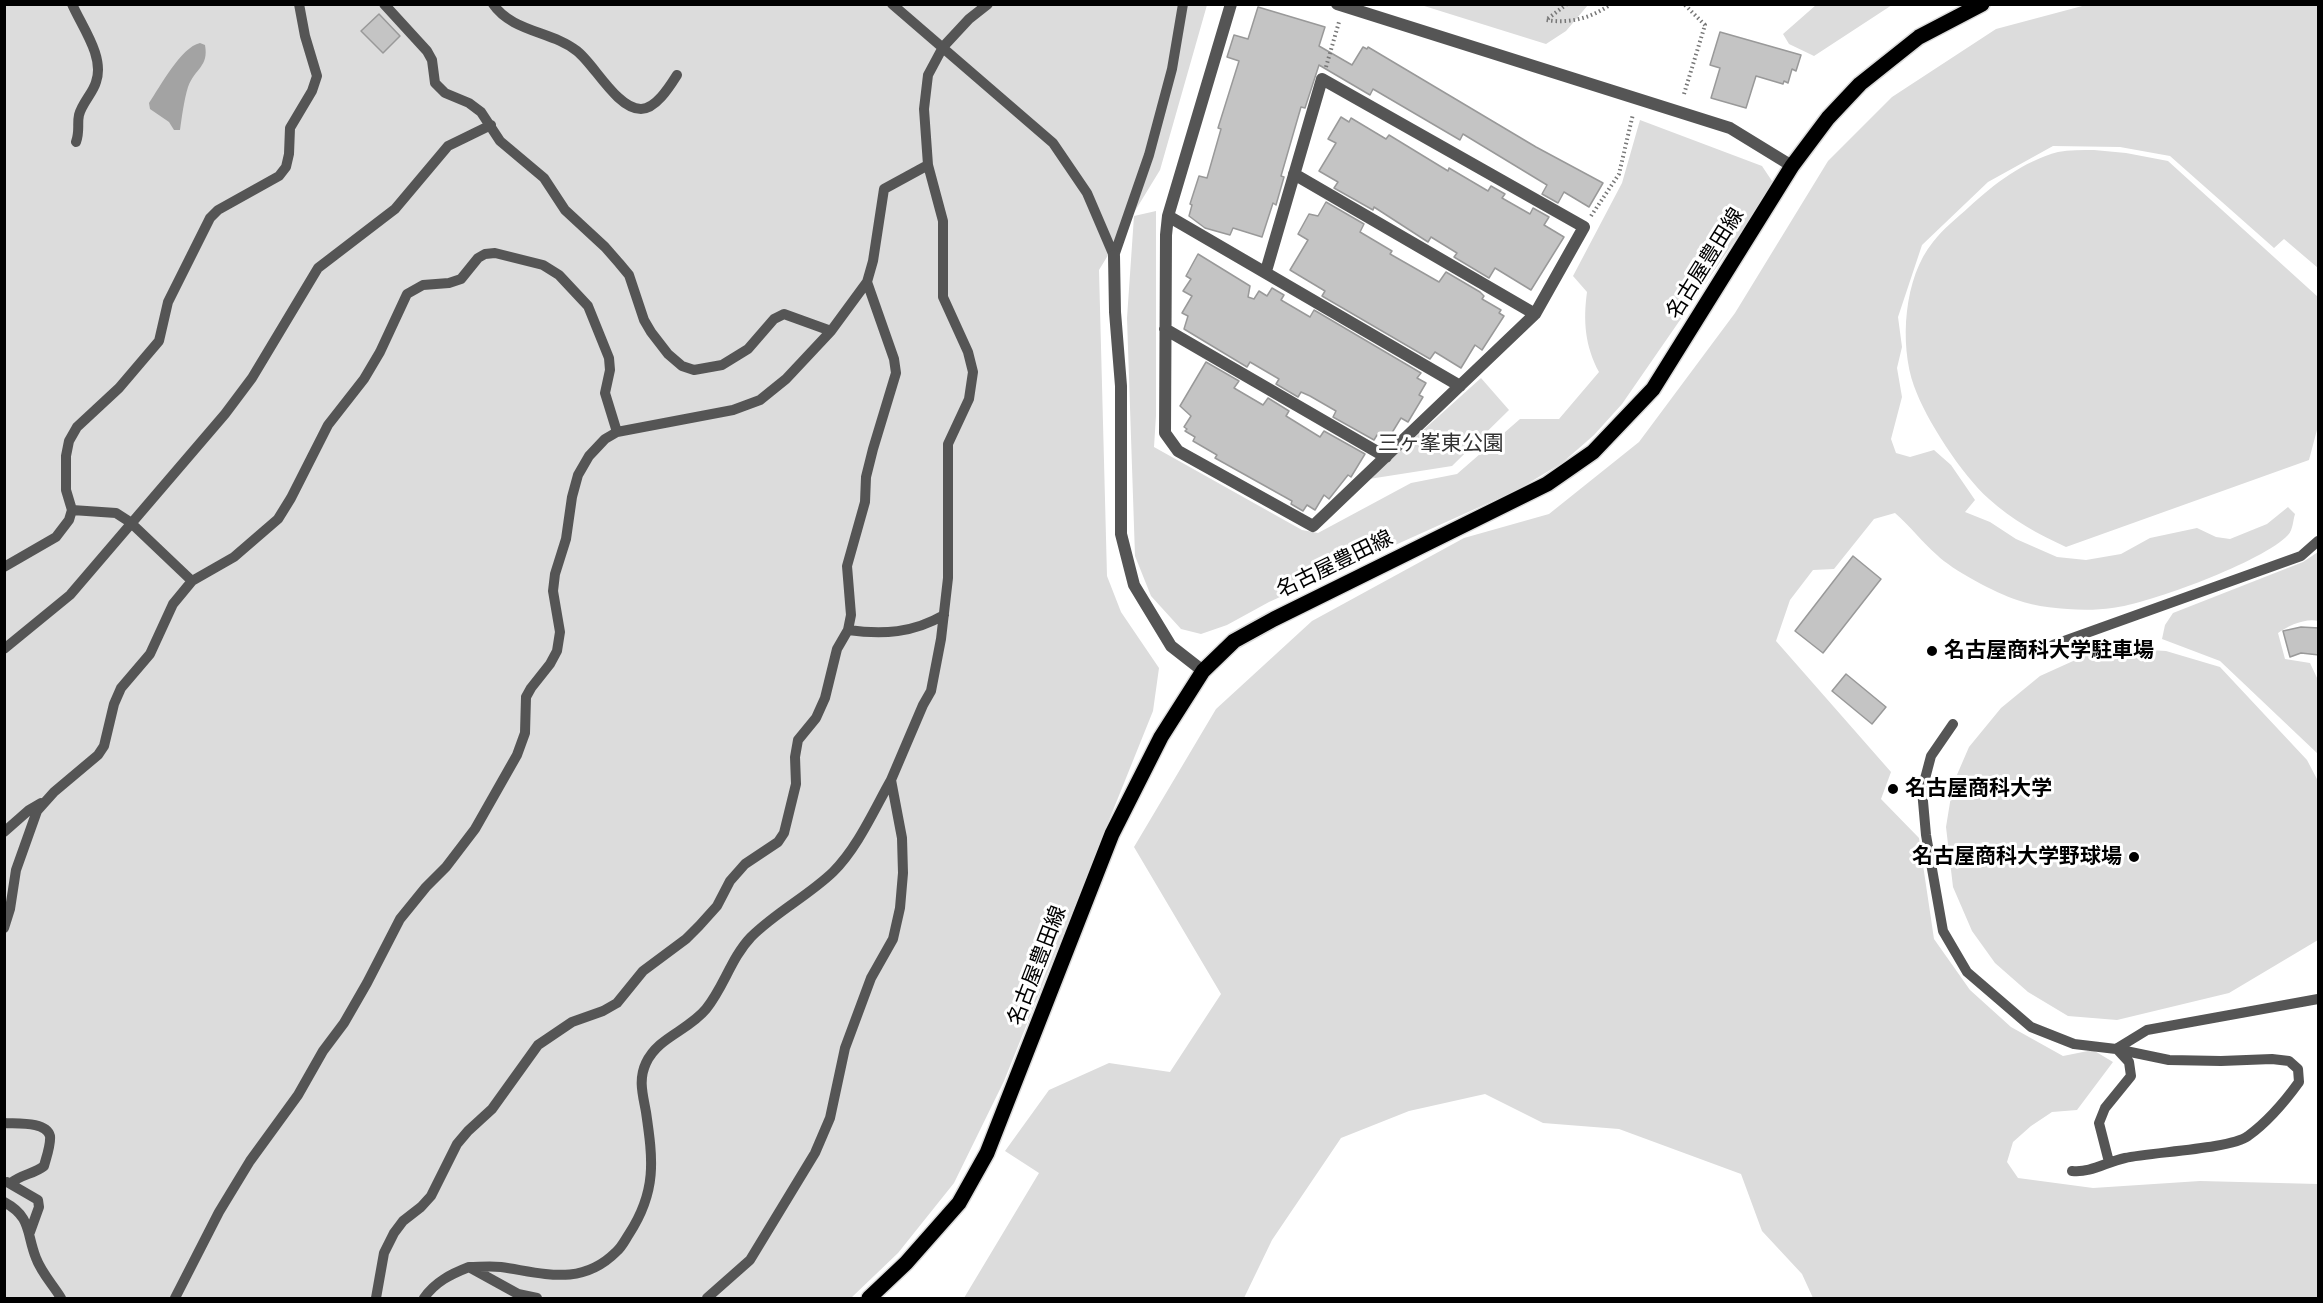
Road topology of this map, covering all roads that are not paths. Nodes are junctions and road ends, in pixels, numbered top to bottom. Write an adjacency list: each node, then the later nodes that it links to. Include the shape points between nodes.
1 (72, 4): 14 (lane, via 99,70 79,115 80,131)
2 (299, 4): 28 (lane, via 317,76 290,128 286,166 279,176 210,218 168,302 159,341 119,388 77,427 66,456 66,489)
3 (384, 4): 13 (lane, via 427,51 435,83 445,93 481,112)
4 (493, 4): 12 (lane, via 507,19 565,41 585,57 608,88 639,109 665,94)
5 (892, 4): 11 (lane)
6 (988, 4): 11 (lane)
7 (1183, 4): 19 (lane, via 1172,69 1152,144)
8 (1231, 4): 18 (street)
9 (1982, 4): 16 (main road, 名古屋豊田線, via 1920,37 1860,84)
10 (1341, 5): 16 (street, via 1730,128)
11 (943, 47): 15 (lane, via 928,75 924,110); 19 (lane, via 1053,143 1087,193)
12 (677, 75)
13 (491, 125): 24 (lane, via 501,141 544,178 565,210 629,275 644,320 668,354 682,366 694,370 722,365 748,349 774,319 784,314); 29 (lane, via 448,146 395,209 318,268 252,378)
14 (75, 142)
15 (928, 165): 21 (lane, via 884,189); 33 (lane, via 943,221 943,297 973,372 969,399 948,444 948,578)
16 (1792, 166): 37 (main road, 名古屋豊田線, via 1653,389 1593,452 1547,484 1264,624 1234,641)
17 (1294, 174): 20 (street); 22 (street); 22 (street, via 1322,79 1584,227)
18 (1168, 216): 20 (street); 23 (street)
19 (1114, 256): 37 (street, via 1121,386 1121,534 1134,585 1171,646)
20 (1266, 271): 25 (street)
21 (867, 282): 24 (lane); 34 (lane, via 896,373 873,449 847,566 851,615)
22 (1535, 314): 25 (street)
23 (1166, 329): 27 (street); 27 (street, via 1165,433 1178,451 1313,526)
24 (831, 332): 26 (lane, via 760,400 733,410)
25 (1460, 386): 27 (street)
26 (617, 432): 32 (lane, via 605,393 609,358 588,306 559,275 543,265 485,254 461,279 423,285 407,294 380,352 328,425 278,519 234,557); 53 (lane, via 589,456 578,475 555,574 553,591 560,632 557,651 526,697 525,733 517,755 475,829 400,919 344,1023 231,1191)
27 (1386, 457)
28 (72, 510): 29 (lane, via 116,513); 31 (lane, via 56,537)
29 (130, 522): 32 (lane); 36 (lane, via 70,595)
30 (2319, 541): 35 (lane, via 2301,556)
31 (4, 567)
32 (192, 581): 40 (lane, via 173,604 150,654 121,688 99,755)
33 (944, 615): 34 (lane, via 906,631 875,634); 39 (lane, via 931,691)
34 (848, 630): 54 (lane, via 837,649 816,718 798,740 796,784 788,822 778,842 745,864 699,926 643,971 617,1003 572,1022 538,1045 492,1109 457,1144 431,1196 394,1233 384,1253)
35 (2053, 645)
36 (4, 650)
37 (1203, 671): 58 (main road, 名古屋豊田線, via 1161,737 1112,834 987,1153 959,1203)
38 (1953, 724): 44 (lane, via 1931,756 1922,790 1943,931 1967,972 2031,1027 2074,1044)
39 (891, 780): 51 (lane, via 850,850 833,871 752,936 736,954 705,1010 659,1044 646,1062 641,1078 652,1168 649,1194 640,1218 618,1251 585,1272 558,1276); 57 (lane, via 902,838 900,908 893,939 871,978 845,1048 830,1118 815,1153 750,1260)
40 (47, 799): 41 (lane); 42 (lane, via 37,811 16,870)
41 (4, 832)
42 (4, 928)
43 (2319, 999): 44 (lane, via 2147,1030)
44 (2116, 1049): 46 (lane, via 2129,1062 2131,1076 2105,1108 2099,1123); 46 (lane, via 2169,1060 2289,1061 2298,1069 2299,1082 2247,1137 2227,1144)
45 (4, 1123): 48 (lane, via 40,1126 50,1138 42,1169)
46 (2109, 1161): 47 (lane, via 2090,1171)
47 (2072, 1171)
48 (8, 1182): 50 (lane, via 38,1200)
49 (4, 1202): 50 (lane, via 17,1209)
50 (30, 1232): 52 (lane, via 36,1258)
51 (469, 1267): 55 (lane, via 451,1274); 56 (lane, via 518,1294)
52 (61, 1299)
53 (175, 1299)
54 (376, 1299)
55 (423, 1299)
56 (537, 1299)
57 (707, 1299)
58 (869, 1299)

